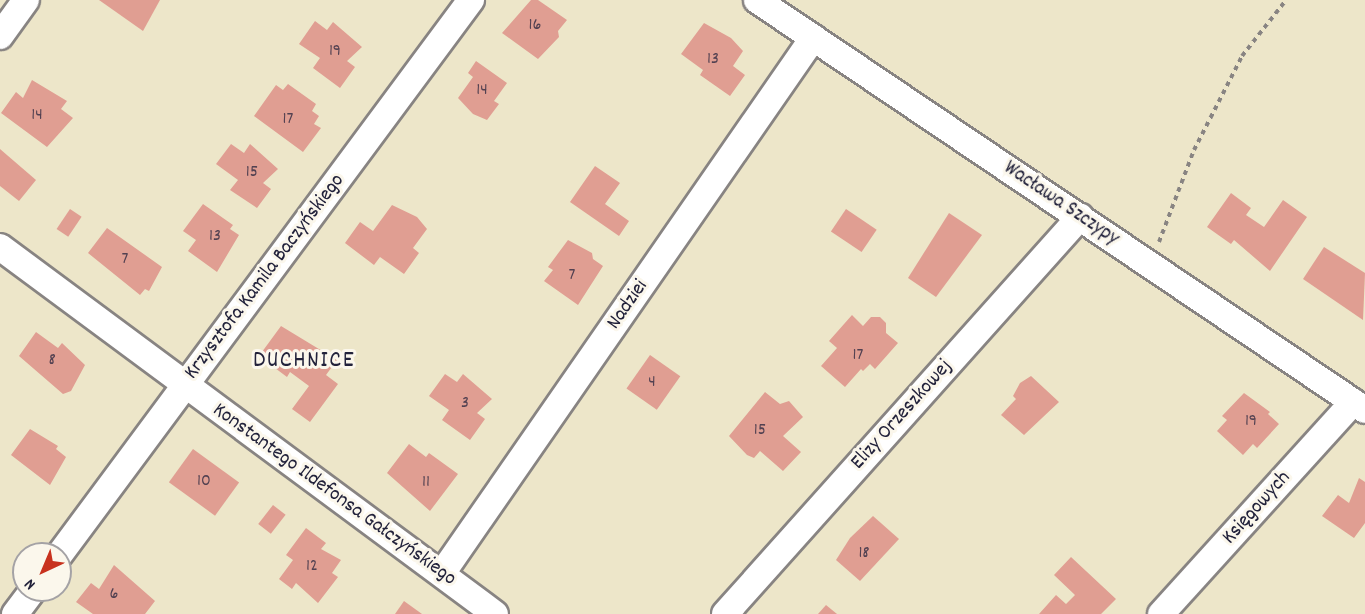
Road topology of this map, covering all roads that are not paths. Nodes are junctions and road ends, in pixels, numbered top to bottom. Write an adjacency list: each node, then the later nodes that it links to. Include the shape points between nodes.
1 (26, 0): 4 (street)
2 (471, 0): 8 (street, Krzysztofa Kamila Baczyńskiego)
3 (758, 0): 5 (street, Wacława Szczypy)
4 (0, 36)
5 (813, 38): 6 (street, Wacława Szczypy); 11 (street, Nadziei)
6 (1080, 217): 9 (street, Wacława Szczypy); 13 (street, Elizy Orzeszkowej)
7 (0, 247): 8 (street, Konstantego Ildefonsa Gałczyńskiego)
8 (184, 387): 10 (street, Krzysztofa Kamila Baczyńskiego); 11 (street, Konstantego Ildefonsa Gałczyńskiego)
9 (1359, 406): 14 (street, Księgowych)
10 (69, 542)
11 (443, 572): 12 (street, Konstantego Ildefonsa Gałczyńskiego)
12 (495, 614)
13 (725, 614)
14 (1161, 614)

